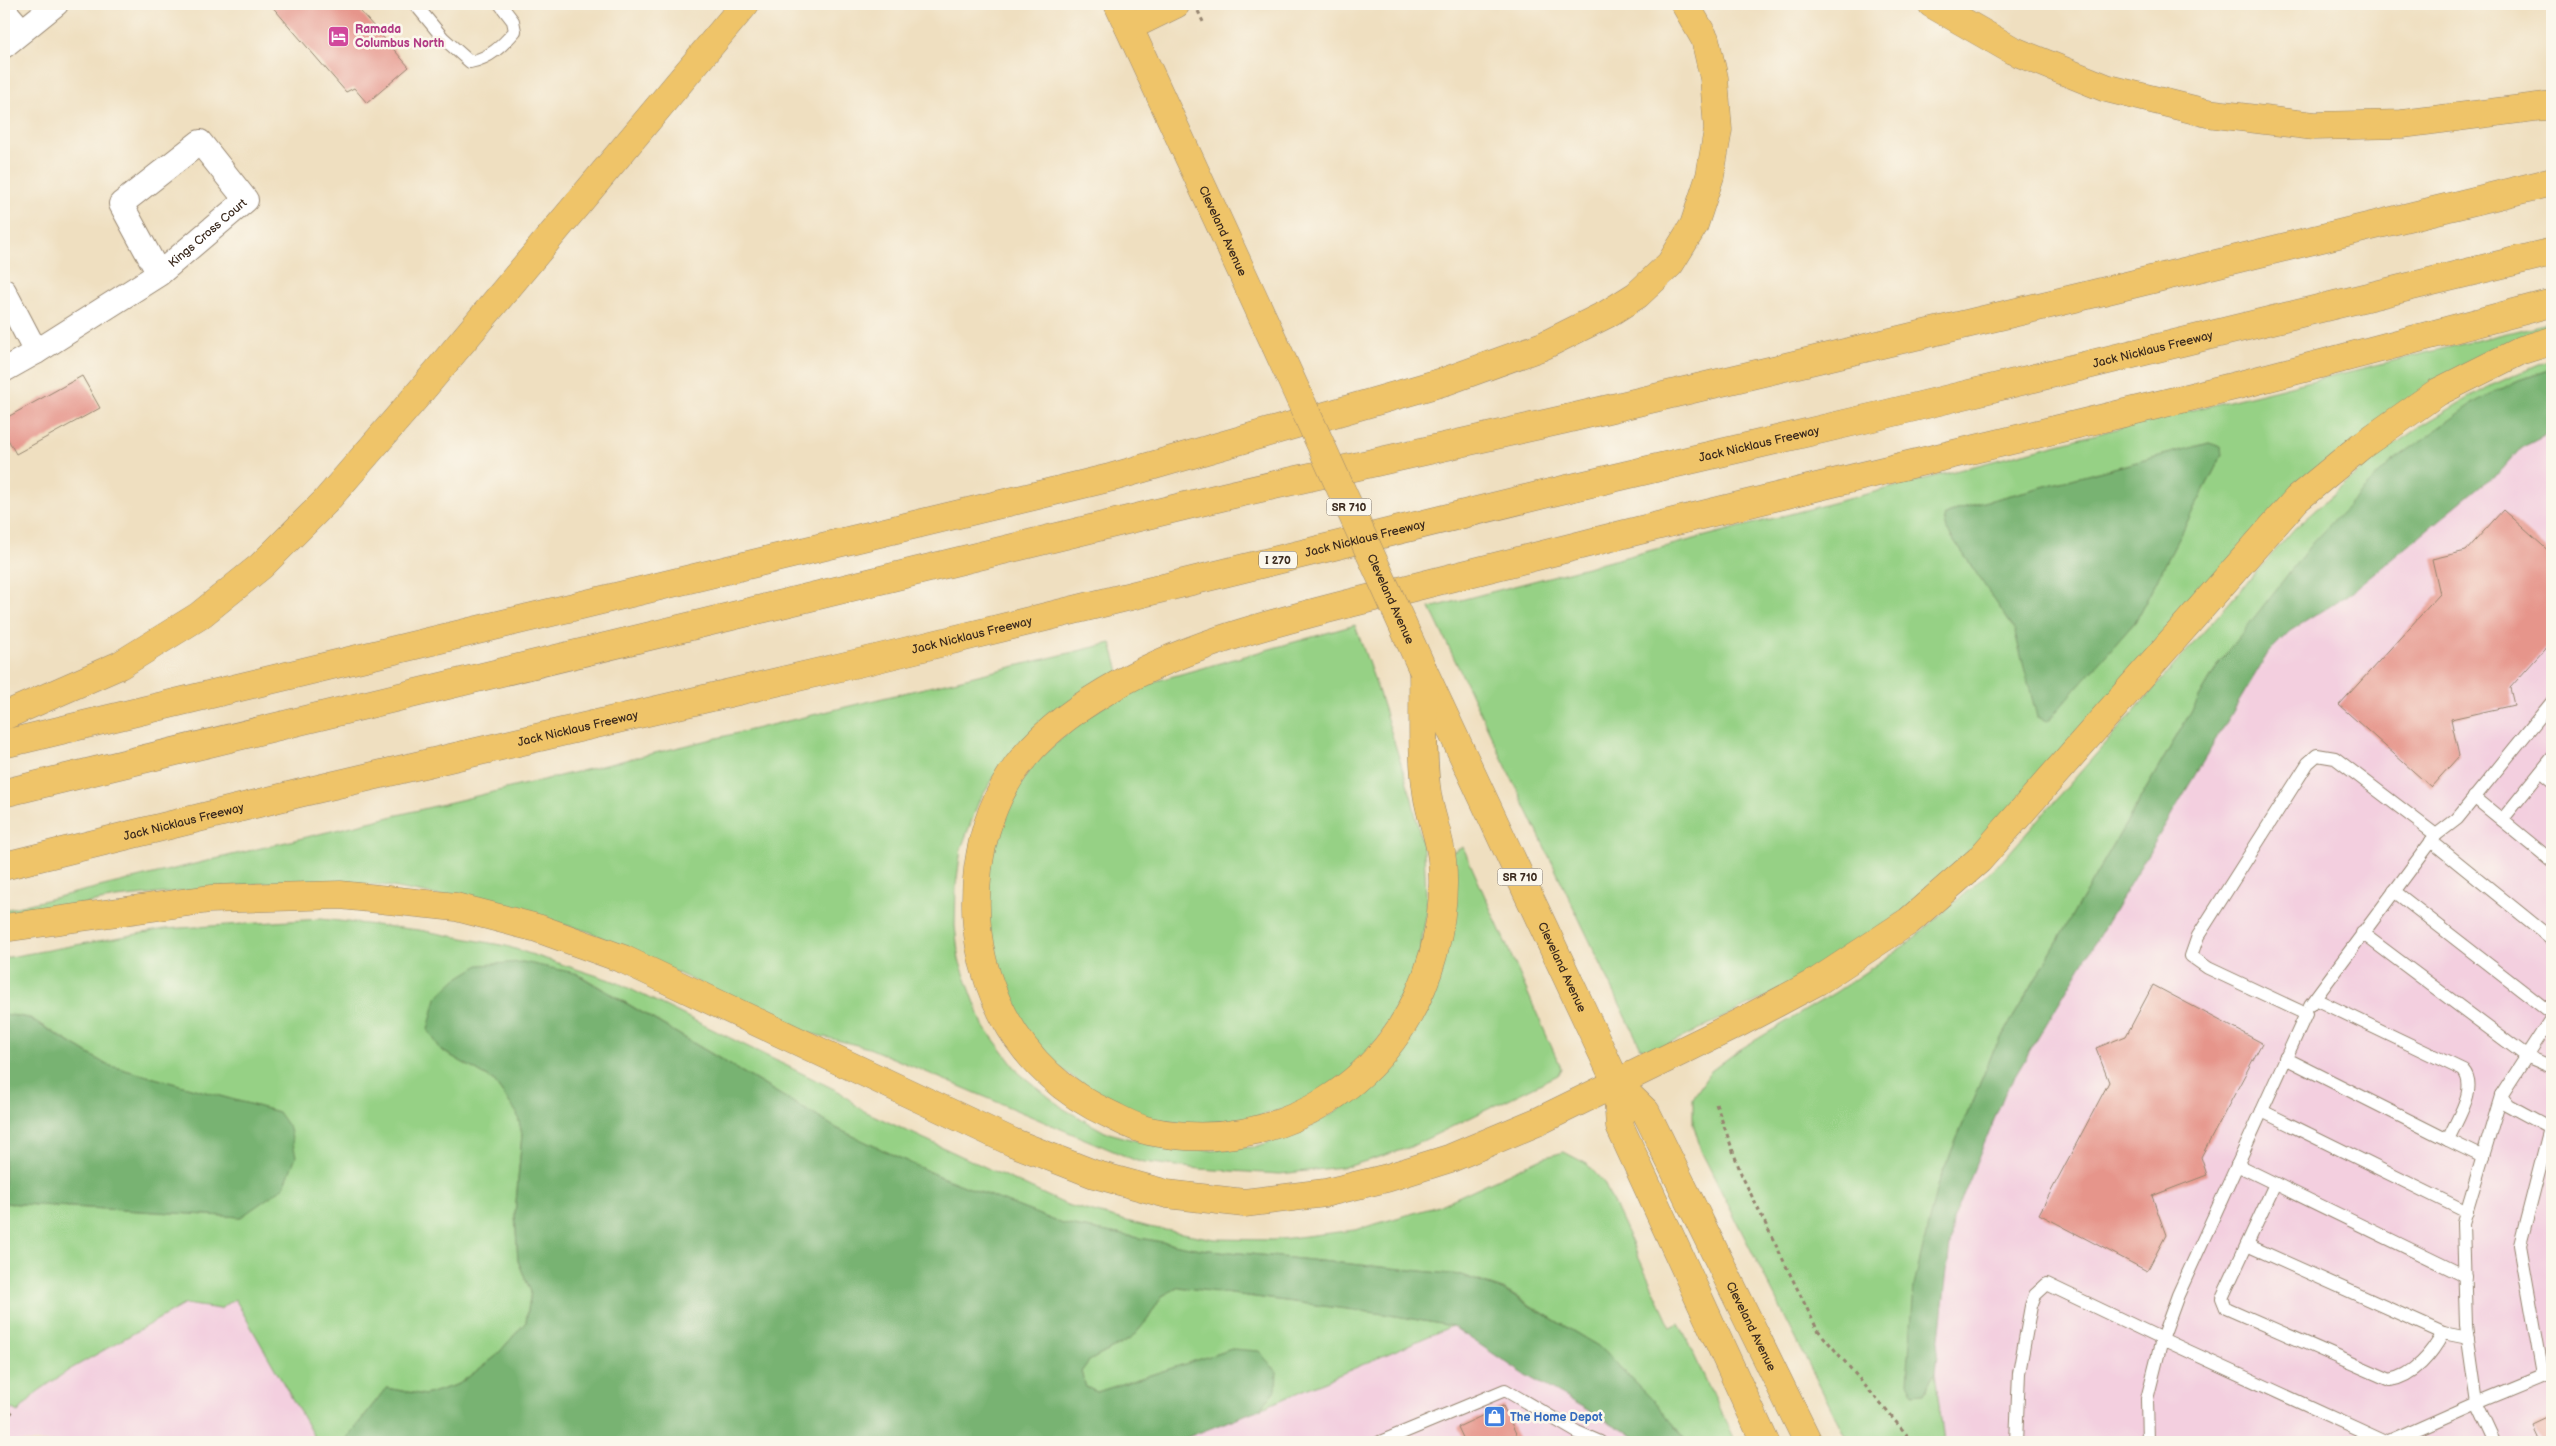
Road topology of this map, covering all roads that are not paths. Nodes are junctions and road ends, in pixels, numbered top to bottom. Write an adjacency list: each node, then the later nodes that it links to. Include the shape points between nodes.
1 (56, 4): 10 (street)
2 (415, 4): 3 (lane, via 443,38 470,62 483,60 498,50 515,31 513,21)
3 (500, 4)
4 (745, 4): 23 (main road, via 415,398 325,502 261,566 199,616 120,665)
5 (1176, 4): 9 (main road)
6 (1685, 4): 24 (main road, via 1705,39 1714,78 1718,130 1710,176 1694,225 1670,264 1637,295 1543,346 1446,381 1113,478)
7 (1932, 4): 12 (main road, via 2012,50 2098,84 2207,114 2314,126 2402,124)
8 (4, 10): 10 (street)
9 (1124, 16): 21 (main road, Cleveland Avenue / SR 710, bridge)
10 (22, 31): 11 (street)
11 (4, 46)
12 (2552, 105)
13 (2552, 182): 28 (main road, via 2080,298 1217,498)
14 (2552, 252): 33 (main road, Jack Nicklaus Freeway / I 270, via 871,660 320,788)
15 (160, 274): 15 (street, Kings Cross Court, via 246,200 200,142 121,204); 19 (street, Kings Cross Court)
16 (4, 291): 19 (street)
17 (2552, 303): 21 (main road, via 2250,382 1276,622 1152,666 1081,706 1016,763 994,805 982,842 975,893 977,939 990,987 1011,1030 1046,1075 1092,1107 1143,1130 1199,1137 1245,1133 1286,1121 1325,1103 1362,1076 1390,1043 1415,1005 1432,961 1441,922 1442,860 1426,791)
18 (2552, 340): 44 (main road, via 2522,350 2438,392 2361,446 2297,499 1979,860 1909,921 1818,981)
19 (36, 352): 20 (street, Kings Cross Court)
20 (4, 370)
21 (1424, 670): 44 (main road, Cleveland Avenue / SR 710)
22 (2552, 702): 29 (lane)
23 (4, 716)
24 (4, 744)
25 (2552, 758): 26 (lane)
26 (2541, 772): 27 (lane); 30 (lane)
27 (2552, 781)
28 (4, 793)
29 (2474, 797): 30 (lane); 31 (lane, via 2457,819)
30 (2502, 820): 32 (lane)
31 (2433, 838): 34 (lane); 37 (lane); 39 (lane, via 2335,758 2317,755 2308,763 2198,936 2191,956 2208,968)
32 (2552, 861)
33 (4, 866)
34 (2394, 891): 36 (lane); 40 (lane)
35 (4, 928): 44 (main road, via 210,899 340,895 456,907 537,928 623,959 1012,1142 1094,1174 1167,1194 1244,1203 1325,1193 1451,1158)
36 (2362, 933): 38 (lane); 41 (lane)
37 (2552, 939)
38 (2316, 998): 39 (lane); 48 (lane, via 2463,1070 2470,1078 2470,1088)
39 (2306, 1014): 42 (lane)
40 (2552, 1015): 41 (lane)
41 (2526, 1056): 43 (lane); 45 (lane)
42 (2286, 1058): 46 (lane); 48 (lane)
43 (2552, 1067)
44 (1617, 1084): 62 (main road, Cleveland Avenue, via 1620,1127); 63 (main road, Cleveland Avenue, via 1646,1112)
45 (2501, 1096): 47 (lane, via 2508,1105); 49 (lane)
46 (2262, 1111): 50 (lane); 52 (lane)
47 (2551, 1129): 58 (lane, via 2520,1245)
48 (2448, 1140): 49 (lane)
49 (2483, 1157): 52 (lane)
50 (2237, 1165): 51 (lane); 57 (lane, via 2178,1295)
51 (2275, 1184): 53 (lane); 54 (lane)
52 (2467, 1212): 54 (lane, via 2464,1223)
53 (2247, 1245): 55 (lane); 55 (lane, via 2222,1298 2226,1308 2390,1380 2410,1374 2435,1349)
54 (2465, 1276): 56 (lane)
55 (2443, 1333): 56 (lane)
56 (2468, 1338): 59 (lane)
57 (2162, 1339): 64 (lane, via 2047,1284 2035,1295 2031,1306 2019,1373); 65 (lane, via 2147,1399); 66 (lane)
58 (2548, 1373): 59 (lane)
59 (2477, 1403): 66 (lane); 67 (lane)
60 (1380, 1442): 61 (lane, via 1504,1390)
61 (1600, 1442)
62 (1765, 1442)
63 (1808, 1442)
64 (2016, 1442)
65 (2148, 1442)
66 (2387, 1442)
67 (2495, 1442)

